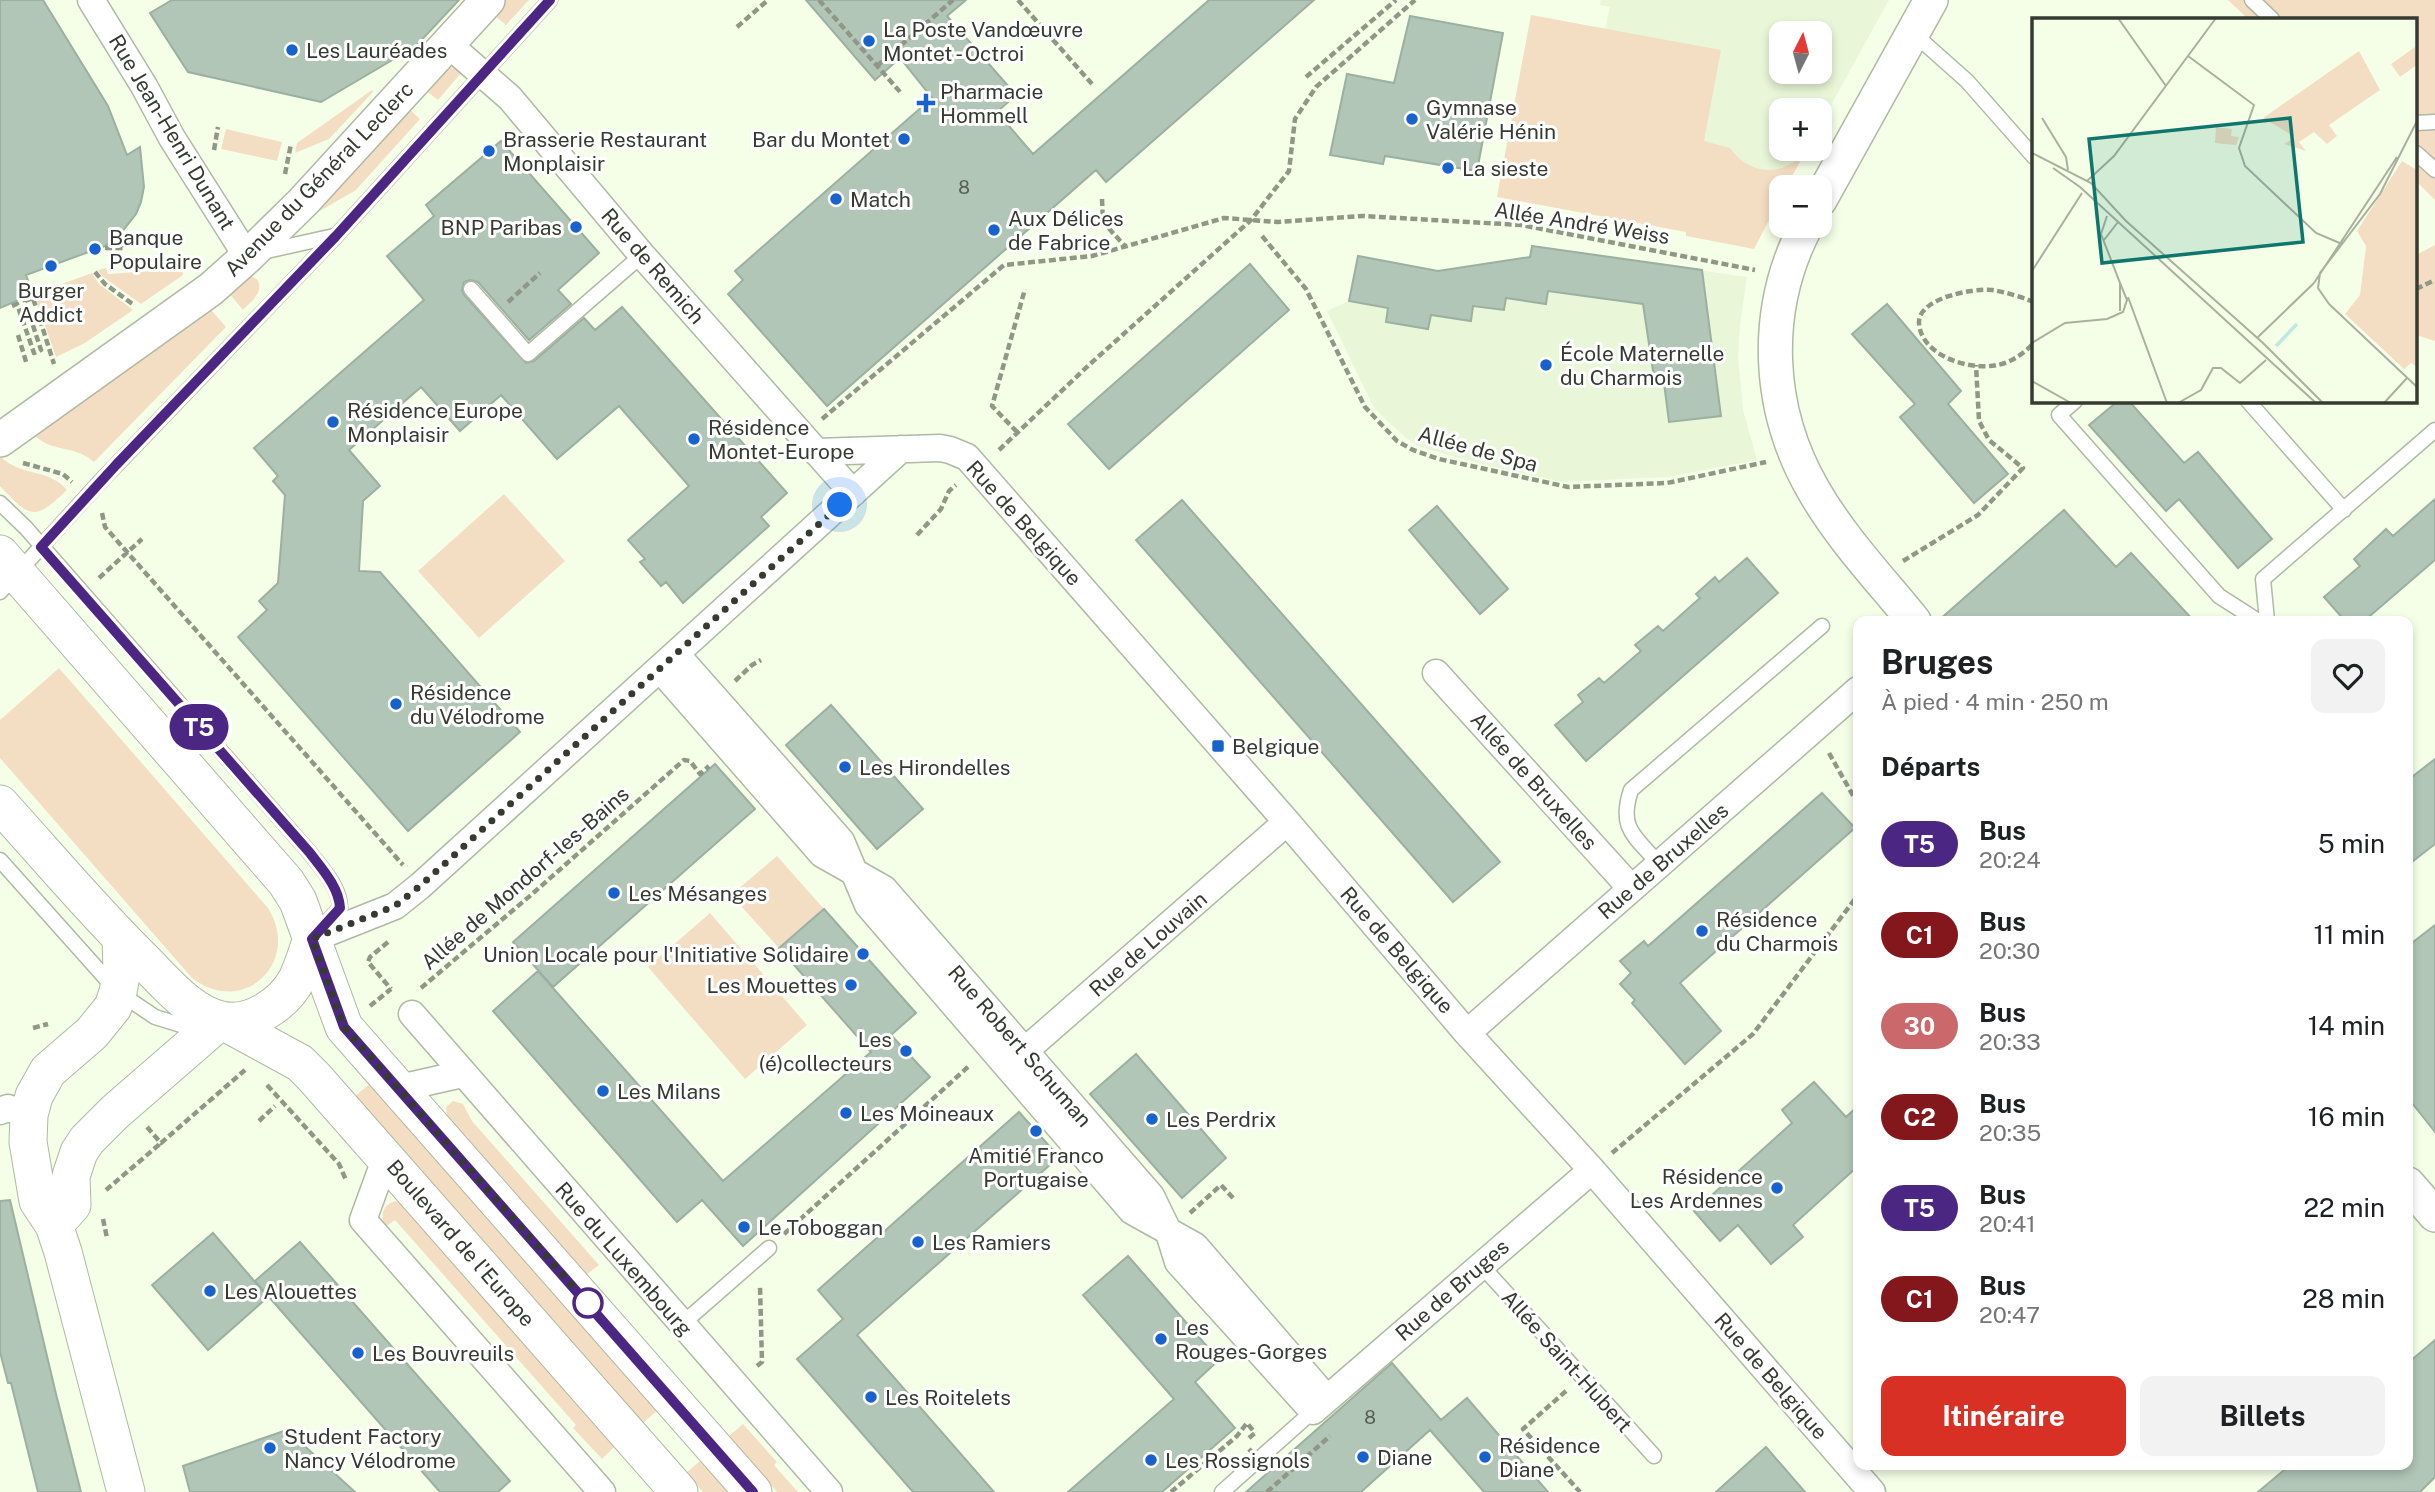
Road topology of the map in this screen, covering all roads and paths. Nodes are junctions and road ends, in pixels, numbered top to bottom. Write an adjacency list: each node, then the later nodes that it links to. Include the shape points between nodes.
1 (488, 0): 15 (street, Avenue du Général Leclerc)
2 (550, 0): 17 (lane)
3 (768, 0): 13 (path)
4 (819, 0): 16 (path)
5 (953, 0): 16 (path)
6 (1018, 0): 19 (path)
7 (1396, 0): 18 (path)
8 (1415, 0): 30 (path, via 1316,87 1296,119 1289,171)
9 (1931, 0): 14 (street)
10 (2252, 0): 12 (lane)
11 (94, 4): 38 (street, Rue Jean-Henri Dunant, via 172,138)
12 (2271, 18)
13 (737, 27)
14 (1913, 33): 24 (lane, via 1967,80); 27 (street)
15 (448, 44): 17 (street, Rue de Remich); 38 (street, Avenue du Général Leclerc)
16 (877, 66): 20 (path)
17 (483, 74): 31 (lane); 37 (street, Rue de Remich, via 510,98)
18 (1306, 77)
19 (1092, 84)
20 (901, 93)
21 (219, 127): 23 (path)
22 (291, 144): 28 (path)
23 (213, 153)
24 (2032, 155)
25 (2418, 155): 26 (lane)
26 (2435, 170)
27 (1832, 178)
28 (284, 180)
29 (1102, 199): 35 (path, via 1103,222)
30 (1251, 220): 35 (path, Allée André Weiss, via 1224,218); 39 (path, Allée André Weiss, via 1363,216 1521,225); 59 (path)
31 (336, 236): 38 (lane); 66 (lane)
32 (1262, 236): 63 (path, Allée de Spa, via 1306,289 1365,407 1397,441 1413,450 1568,487 1667,483)
33 (1800, 238): 63 (street, via 1780,294 1774,344 1779,395)
34 (124, 241): 36 (path, via 125,248)
35 (1125, 246): 57 (path, Allée André Weiss, via 1091,256 1004,265)
36 (105, 248)
37 (642, 254): 44 (lane, via 528,354); 62 (street, Rue de Remich)
38 (249, 255): 61 (street, Avenue du Général Leclerc)
39 (1755, 270)
40 (95, 272): 49 (path)
41 (540, 273): 47 (path)
42 (2435, 280): 43 (path)
43 (2418, 288)
44 (471, 289)
45 (1025, 289): 59 (path, via 992,406)
46 (2032, 301): 53 (path, via 1991,290 1947,297 1923,311 1921,333 1929,346)
47 (507, 302)
48 (12, 306): 54 (path, via 17,304 34,353 41,350 25,301 33,298)
49 (139, 309)
50 (18, 335): 52 (path)
51 (2032, 345): 53 (path, via 1998,365)
52 (27, 365)
53 (1976, 365): 73 (path, via 1979,421 1989,440 2022,468 1978,515 1903,561)
54 (56, 371)
55 (2074, 402): 76 (lane, via 2059,415 2219,596)
56 (2249, 402): 68 (lane)
57 (824, 417)
58 (2435, 430): 68 (lane)
59 (1017, 432): 64 (path)
60 (901, 449): 62 (street, Rue de Belgique); 64 (street, Rue de Belgique, via 950,450 967,457); 65 (street)
61 (8, 451): 66 (path, via 63,474)
62 (816, 452): 65 (street, Rue de Remich)
63 (1797, 456): 73 (street, via 1827,512)
64 (979, 470): 69 (path, via 949,491 941,509); 86 (street, Rue de Belgique)
65 (853, 493): 79 (street)
66 (86, 497): 71 (path, via 101,510 106,527); 72 (lane)
67 (0, 503): 72 (lane)
68 (2344, 510): 77 (lane, via 2263,579)
69 (917, 535)
70 (142, 539): 71 (path)
71 (128, 552): 74 (path); 89 (path)
72 (15, 567): 94 (main road, via 286,882)
73 (1881, 580): 75 (street)
74 (89, 587)
75 (1910, 616)
76 (2250, 616)
77 (2267, 616)
78 (1822, 626): 88 (lane, via 1631,790 1625,809 1627,826)
79 (668, 662): 94 (street, via 395,906); 99 (street, Rue Robert Schuman, via 822,854 855,874 868,905)
80 (1436, 673): 90 (street, Allée de Bruxelles)
81 (1853, 694): 82 (street, Rue de Bruxelles)
82 (1815, 727): 84 (path); 88 (street, Rue de Bruxelles)
83 (702, 757): 96 (path, Allée de Mondorf-les-Bains, via 709,765 700,774 684,760)
84 (1853, 795)
85 (0, 804): 93 (main road, Boulevard de l'Europe)
86 (1287, 822): 98 (street, Rue de Belgique); 99 (street, Rue de Louvain)
87 (0, 860): 95 (lane)
88 (1659, 864): 90 (street, Rue de Bruxelles)
89 (405, 868)
90 (1631, 888): 98 (street, Rue de Bruxelles)
91 (1853, 903): 112 (path, via 1752,1034)
92 (398, 934): 96 (path, via 368,962)
93 (121, 939): 95 (main road); 97 (main road, Boulevard de l'Europe, via 180,998)
94 (312, 939): 97 (main road, via 297,980 278,1002 249,1019); 104 (main road, via 341,1022)
95 (118, 992): 97 (lane, via 155,1017 181,1025); 106 (main road, via 107,1017 48,1071 34,1096)
96 (407, 1009): 102 (street, Rue du Luxembourg)
97 (221, 1020): 110 (main road, via 115,1112); 111 (main road, Boulevard de l'Europe, via 300,1063)
98 (1467, 1033): 112 (street, Rue de Belgique)
99 (1016, 1058): 119 (street, Rue Robert Schuman, via 1132,1210)
100 (972, 1063): 120 (path)
101 (254, 1071): 109 (path, via 244,1070)
102 (462, 1074): 104 (street); 122 (street, Rue du Luxembourg)
103 (263, 1080): 117 (path, via 339,1164)
104 (400, 1088): 137 (main road)
105 (275, 1107): 108 (path)
106 (15, 1113): 110 (main road); 118 (main road, via 27,1142 38,1201)
107 (141, 1121): 109 (path)
108 (260, 1121)
109 (161, 1143): 114 (path)
110 (79, 1152): 118 (main road, via 71,1176 72,1205)
111 (386, 1157): 117 (street); 136 (main road, Boulevard de l'Europe)
112 (1600, 1164): 121 (street, Rue de Bruges); 131 (street, Rue de Belgique)
113 (2413, 1190): 116 (street)
114 (98, 1197)
115 (1234, 1199): 119 (path, via 1221,1185)
116 (2435, 1215)
117 (363, 1220): 135 (street)
118 (54, 1225): 134 (main road)
119 (1169, 1233): 125 (street, Rue Robert Schuman, via 1195,1245)
120 (764, 1253): 122 (lane); 124 (path, via 762,1362)
121 (1481, 1265): 123 (lane, Allée Saint-Hubert); 125 (street, Rue de Bruges)
122 (682, 1324): 124 (street, Rue du Luxembourg)
123 (1582, 1377): 130 (lane, Allée Saint-Hubert); 141 (path, via 1523,1429)
124 (736, 1385): 138 (street, Rue du Luxembourg)
125 (1320, 1405): 140 (lane)
126 (1241, 1428): 127 (path, bridge, via 1250,1438); 128 (path); 139 (path)
127 (1255, 1433)
128 (1251, 1439)
129 (1249, 1449): 133 (path, bridge)
130 (1654, 1457)
131 (1853, 1469)
132 (1854, 1470): 142 (street, Rue de Belgique)
133 (1268, 1471)
134 (126, 1492)
135 (602, 1492)
136 (679, 1492)
137 (753, 1492)
138 (829, 1492)
139 (1171, 1492)
140 (1222, 1492)
141 (1580, 1492)
142 (1872, 1492)

